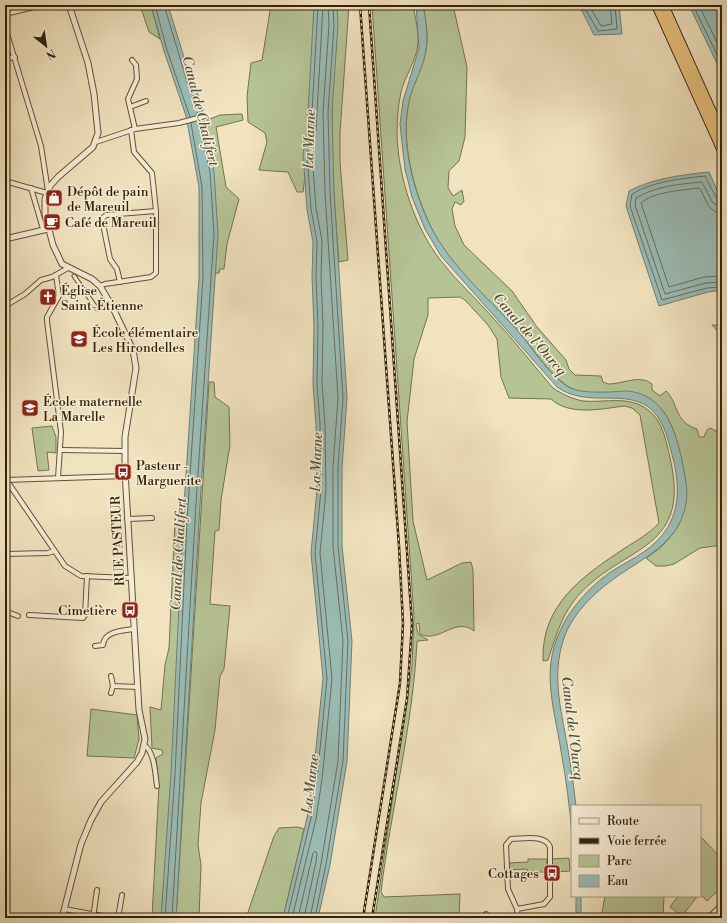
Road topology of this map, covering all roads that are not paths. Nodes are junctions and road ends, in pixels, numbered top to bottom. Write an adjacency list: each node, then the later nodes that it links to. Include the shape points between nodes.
1 (42, 5): 5 (street)
2 (69, 5): 15 (street, via 88,63 97,123)
3 (656, 5): 16 (highway)
4 (664, 5): 14 (highway)
5 (5, 14)
6 (5, 27): 7 (street)
7 (15, 57): 8 (street); 19 (street, via 41,146)
8 (5, 59)
9 (132, 60): 11 (street, via 138,68 137,78 128,99)
10 (146, 101): 11 (street)
11 (130, 107): 13 (street)
12 (205, 116): 13 (street)
13 (133, 130): 15 (street); 20 (street, via 134,152 152,173)
14 (722, 134)
15 (96, 142): 19 (street, via 58,177)
16 (722, 151)
17 (5, 181): 18 (street)
18 (31, 188): 19 (street); 21 (street)
19 (47, 192): 21 (street, via 44,205)
20 (156, 211): 26 (street, via 156,273 154,276); 26 (street, via 106,215 102,219 110,259 117,269)
21 (46, 229): 22 (street); 23 (street, via 60,260)
22 (5, 239)
23 (68, 268): 24 (street); 27 (street, via 92,279)
24 (56, 275): 28 (street, via 41,280); 30 (street, via 59,296 47,316 47,322)
25 (74, 276): 29 (street, via 98,309)
26 (120, 282): 27 (street)
27 (100, 286): 29 (street, RUE PASTEUR)
28 (5, 306)
29 (112, 306): 31 (street, RUE PASTEUR, via 130,341 136,368)
30 (61, 450): 31 (street); 33 (street)
31 (125, 451): 32 (street, RUE PASTEUR)
32 (125, 476): 33 (street); 36 (street, RUE PASTEUR)
33 (58, 478): 34 (street)
34 (5, 479): 37 (street)
35 (152, 518): 36 (street)
36 (127, 519): 40 (street, RUE PASTEUR)
37 (54, 551): 38 (street); 39 (street, via 65,566 80,576)
38 (5, 554)
39 (87, 576): 40 (street); 42 (street, via 83,618)
40 (130, 578): 44 (street, RUE PASTEUR)
41 (5, 614): 43 (street)
42 (29, 615)
43 (18, 616)
44 (134, 629): 45 (street, via 108,635 103,645); 48 (street, RUE PASTEUR)
45 (95, 646)
46 (111, 676): 47 (street)
47 (113, 686): 48 (street); 49 (street)
48 (138, 687): 50 (street, RUE PASTEUR)
49 (111, 693)
50 (144, 745): 51 (street, via 152,758); 55 (street, via 137,762 96,810 84,835)
51 (157, 786)
52 (97, 890): 57 (street)
53 (122, 895): 60 (street)
54 (722, 905): 62 (street)
55 (64, 909): 57 (street); 58 (street)
56 (517, 909): 56 (street, via 544,904 550,897 550,847 543,839 511,839 506,845 508,889); 61 (street)
57 (93, 916): 59 (street)
58 (62, 918)
59 (114, 918)
60 (118, 918)
61 (518, 918)
62 (709, 918)

